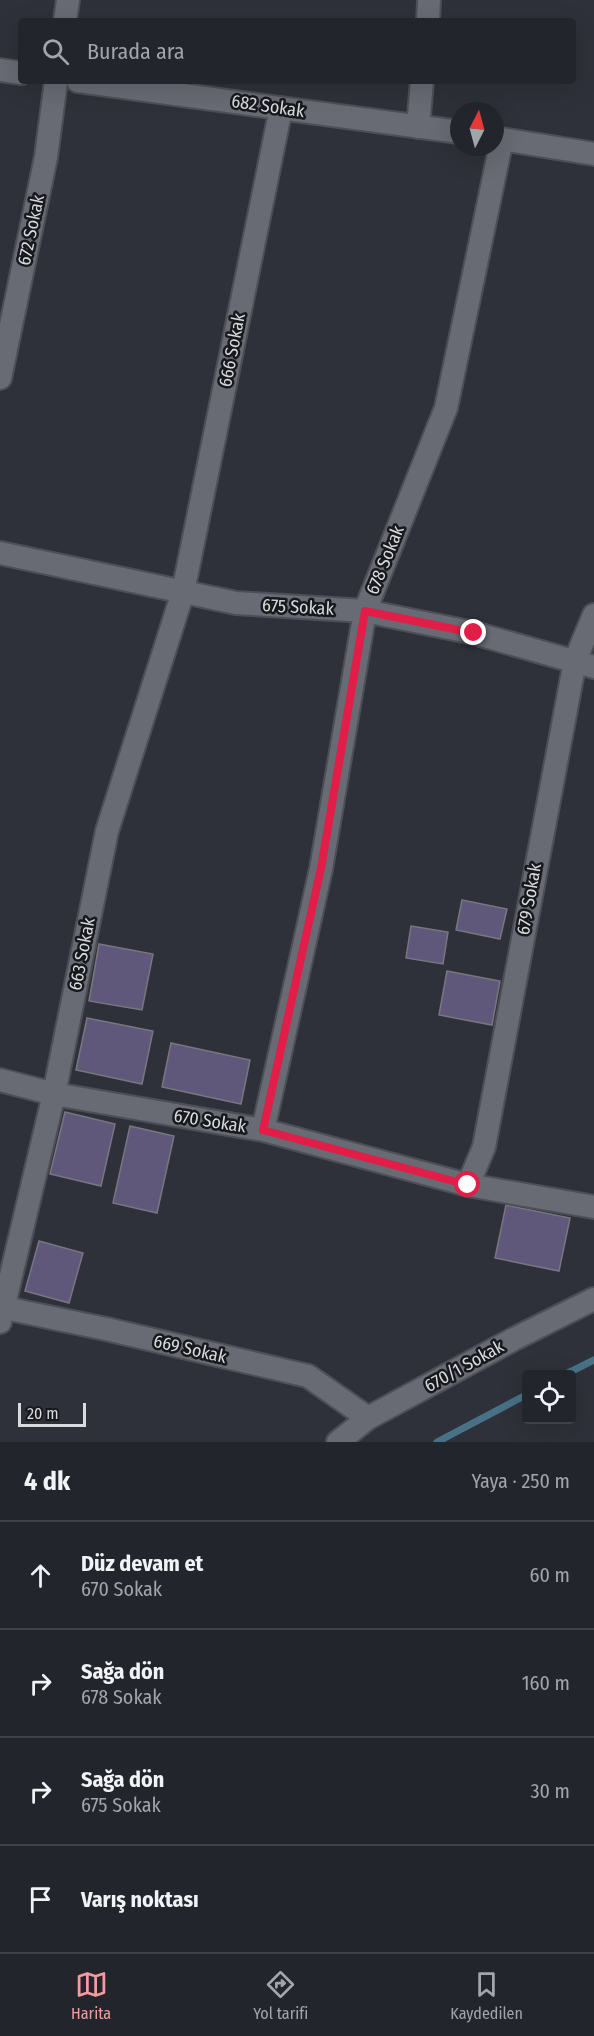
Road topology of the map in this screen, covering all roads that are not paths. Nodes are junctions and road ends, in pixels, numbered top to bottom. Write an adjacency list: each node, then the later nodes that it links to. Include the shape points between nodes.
1 (68, 0): 3 (street)
2 (429, 0): 4 (street)
3 (65, 18)
4 (428, 18)
5 (0, 70): 6 (street)
6 (18, 73)
7 (56, 84): 16 (street, 672 Sokak, via 46,157)
8 (101, 84): 10 (street, 682 Sokak)
9 (422, 84): 11 (street)
10 (281, 108): 11 (street, 682 Sokak); 18 (street, 666 Sokak)
11 (418, 127): 12 (street, 682 Sokak)
12 (450, 131)
13 (504, 139): 14 (street)
14 (594, 154)
15 (495, 156): 19 (street, 678 Sokak, via 446,408)
16 (0, 378)
17 (0, 552): 18 (street, 675 Sokak)
18 (183, 592): 19 (street, 675 Sokak, via 236,603); 23 (street, 663 Sokak, via 107,831)
19 (365, 611): 21 (street, 675 Sokak, via 474,633); 24 (street, 678 Sokak, via 321,868)
20 (594, 615): 21 (street, 679 Sokak)
21 (584, 664): 25 (street, 679 Sokak, via 484,1147)
22 (0, 1080): 23 (street, 670 Sokak)
23 (54, 1094): 24 (street, 670 Sokak); 28 (street, 663 Sokak)
24 (263, 1130): 25 (street, 670 Sokak)
25 (468, 1185): 26 (street, 670 Sokak)
26 (594, 1207)
27 (594, 1299): 29 (street, 670/1 Sokak)
28 (1, 1312): 29 (street, 669 Sokak, via 106,1329 308,1376)
29 (368, 1418): 30 (street, 670/1 Sokak)
30 (338, 1442)

